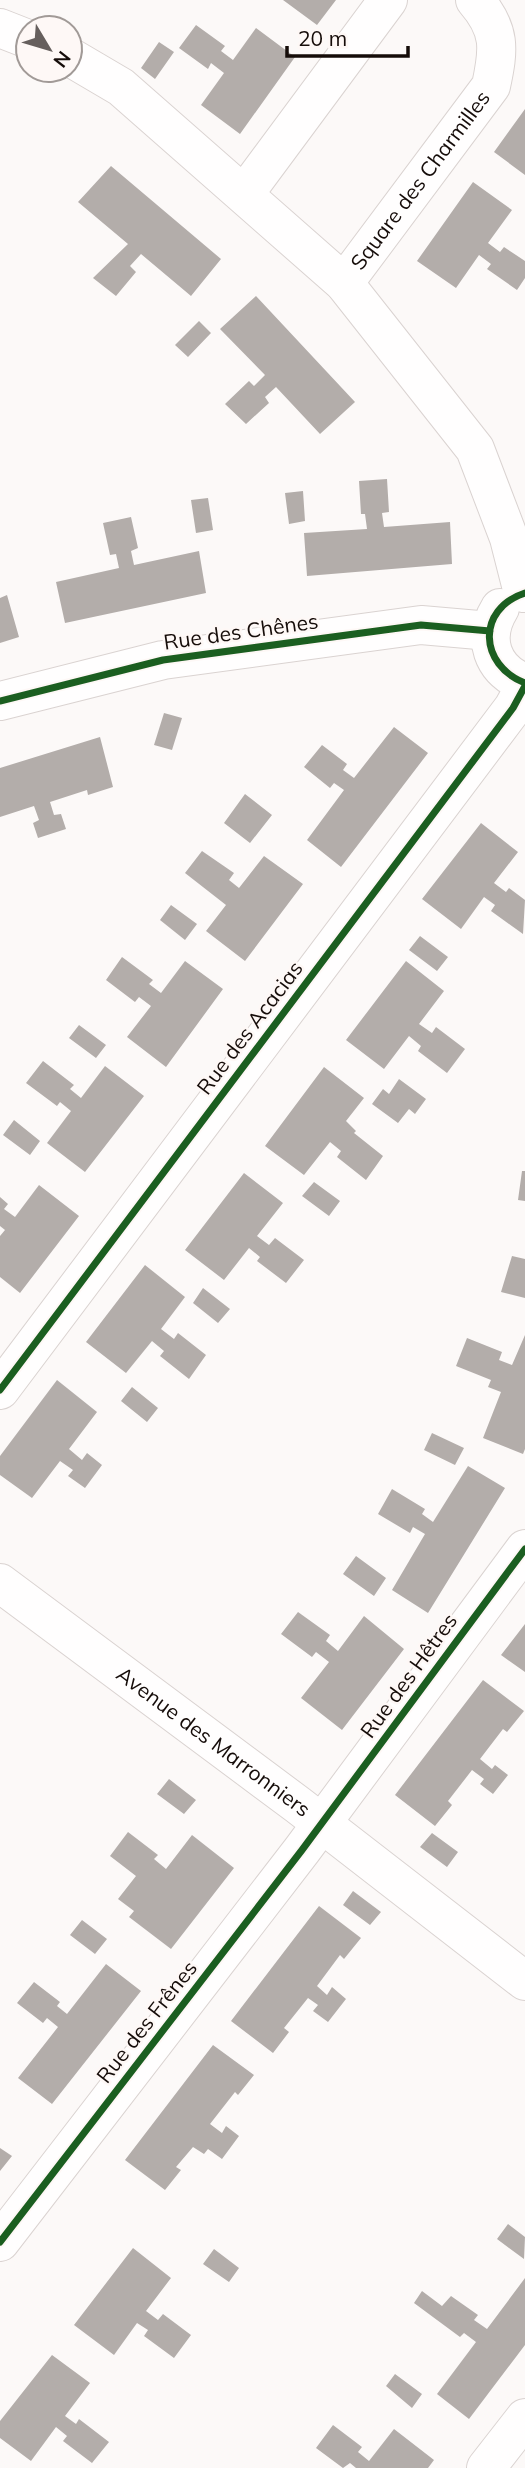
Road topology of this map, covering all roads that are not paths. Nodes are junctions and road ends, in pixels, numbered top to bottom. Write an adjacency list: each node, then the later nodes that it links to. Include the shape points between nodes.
1 (388, 0): 4 (street)
2 (475, 0): 5 (street, Square des Charmilles, via 488,14 499,48 491,86)
3 (84, 65): 4 (street, via 121,87)
4 (245, 193): 5 (street)
5 (344, 283): 6 (street, via 475,449 509,538)
6 (524, 593): 7 (street, via 501,607)
7 (489, 631): 8 (street, via 490,649 498,665); 9 (street, Rue des Chênes, via 421,625 163,660)
8 (525, 685): 10 (street, Rue des Acacias, via 513,708)
9 (0, 701)
10 (0, 1390)
11 (525, 1549): 13 (street, Rue des Hêtres)
12 (0, 1583): 13 (street, Avenue des Marronniers)
13 (321, 1823): 14 (street, Avenue des Marronniers); 15 (street, Rue des Frênes)
14 (525, 1981)
15 (0, 2242)
16 (525, 2418): 17 (street)
17 (486, 2468)

